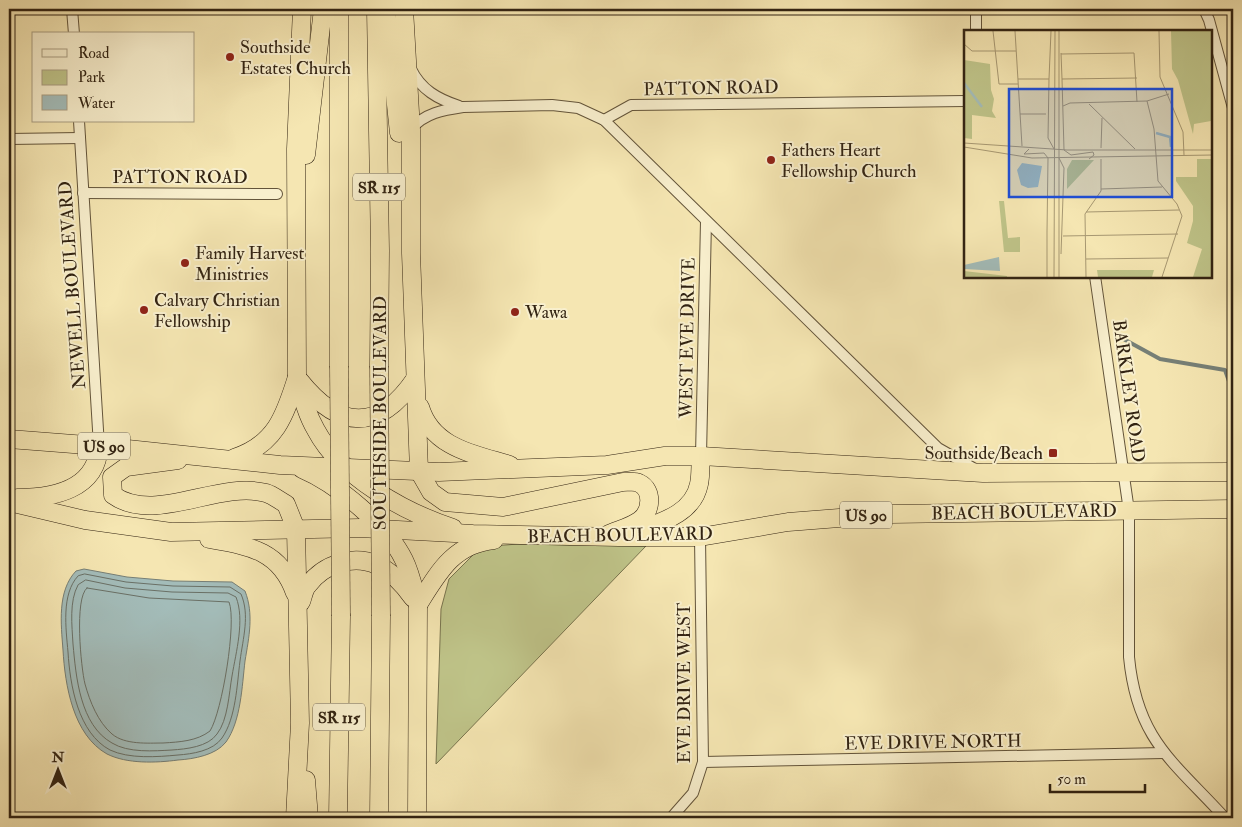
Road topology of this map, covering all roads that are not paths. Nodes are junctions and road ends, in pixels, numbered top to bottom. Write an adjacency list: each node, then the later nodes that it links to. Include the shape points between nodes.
1 (72, 9): 12 (street)
2 (302, 9): 26 (highway)
3 (323, 9): 26 (highway)
4 (339, 9): 61 (highway, SR 115, bridge, via 341,616)
5 (376, 9): 62 (highway, SOUTHSIDE BOULEVARD / SR 115, bridge, via 380,251)
6 (386, 9): 27 (highway)
7 (404, 9): 14 (highway)
8 (976, 9): 10 (street)
9 (1204, 9): 11 (street)
10 (976, 30)
11 (1209, 30)
12 (74, 32)
13 (1213, 44): 17 (street)
14 (406, 60): 16 (street, via 417,80 431,94); 20 (highway)
15 (964, 100): 18 (street, PATTON ROAD, via 631,105)
16 (463, 107): 18 (street, via 552,105 578,108); 20 (street, via 427,116)
17 (1233, 108)
18 (604, 120): 25 (street)
19 (79, 122): 21 (street, NEWELL BOULEVARD)
20 (411, 130): 27 (highway)
21 (80, 138): 22 (street); 23 (street, NEWELL BOULEVARD)
22 (9, 139)
23 (83, 193): 24 (street, PATTON ROAD); 32 (street, NEWELL BOULEVARD)
24 (276, 194)
25 (706, 220): 34 (street, WEST EVE DRIVE); 41 (street, via 938,448)
26 (296, 238): 29 (highway)
27 (411, 253): 30 (highway)
28 (1095, 278): 42 (street, BARKLEY ROAD)
29 (297, 376): 30 (highway, via 313,396 332,411 358,418 385,412 397,403); 35 (highway, via 287,408 272,434 248,454); 37 (highway, via 316,432)
30 (415, 379): 38 (highway, via 423,417 440,438 456,449); 39 (highway)
31 (9, 439): 32 (highway, US 90)
32 (99, 446): 33 (highway, US 90); 43 (highway, via 94,466 73,488 47,497)
33 (198, 456): 35 (highway, US 90); 48 (highway, via 126,467 112,477 113,495 124,503 150,506 236,491 266,493 286,504)
34 (701, 456): 38 (highway, US 90, via 665,456 607,465); 41 (highway, US 90); 52 (highway, via 699,486 688,506 669,519)
35 (230, 459): 36 (highway, US 90)
36 (296, 466): 37 (highway, US 90); 47 (highway, via 329,485)
37 (349, 469): 39 (highway, US 90); 50 (highway, via 411,512)
38 (524, 469): 39 (highway, US 90)
39 (419, 471): 52 (highway, via 431,492 445,502 504,507 623,482 639,483 647,489 650,498 648,509 641,520)
40 (1233, 472): 42 (highway, US 90)
41 (983, 473): 42 (highway, US 90)
42 (1124, 474): 46 (street, BARKLEY ROAD)
43 (9, 498)
44 (9, 502): 49 (highway, BEACH BOULEVARD / US 90, via 85,520)
45 (1233, 509): 46 (highway, BEACH BOULEVARD / US 90)
46 (1130, 511): 53 (highway, BEACH BOULEVARD / US 90, via 890,514 788,522); 57 (street, BARKLEY ROAD, via 1128,657 1143,719)
47 (382, 529): 48 (highway, BEACH BOULEVARD / US 90); 50 (highway, BEACH BOULEVARD / US 90); 54 (highway, via 404,560)
48 (296, 530): 49 (highway, BEACH BOULEVARD / US 90); 55 (highway)
49 (171, 532): 55 (highway, via 258,550 282,569 292,584)
50 (473, 534): 51 (highway, BEACH BOULEVARD / US 90)
51 (546, 536): 52 (highway, BEACH BOULEVARD / US 90); 54 (highway, via 485,541 453,556 439,571)
52 (612, 537): 53 (highway, BEACH BOULEVARD / US 90)
53 (700, 537): 58 (street, EVE DRIVE WEST)
54 (418, 605): 55 (highway, via 388,571 376,564 348,561 336,564 314,578); 63 (highway)
55 (299, 606): 56 (highway)
56 (300, 723): 59 (highway); 60 (highway)
57 (1164, 753): 58 (street, EVE DRIVE NORTH); 65 (street, BARKLEY ROAD)
58 (702, 762): 64 (street, EVE DRIVE WEST, via 693,793)
59 (295, 818)
60 (309, 818)
61 (338, 818)
62 (379, 818)
63 (416, 818)
64 (671, 818)
65 (1225, 818)

